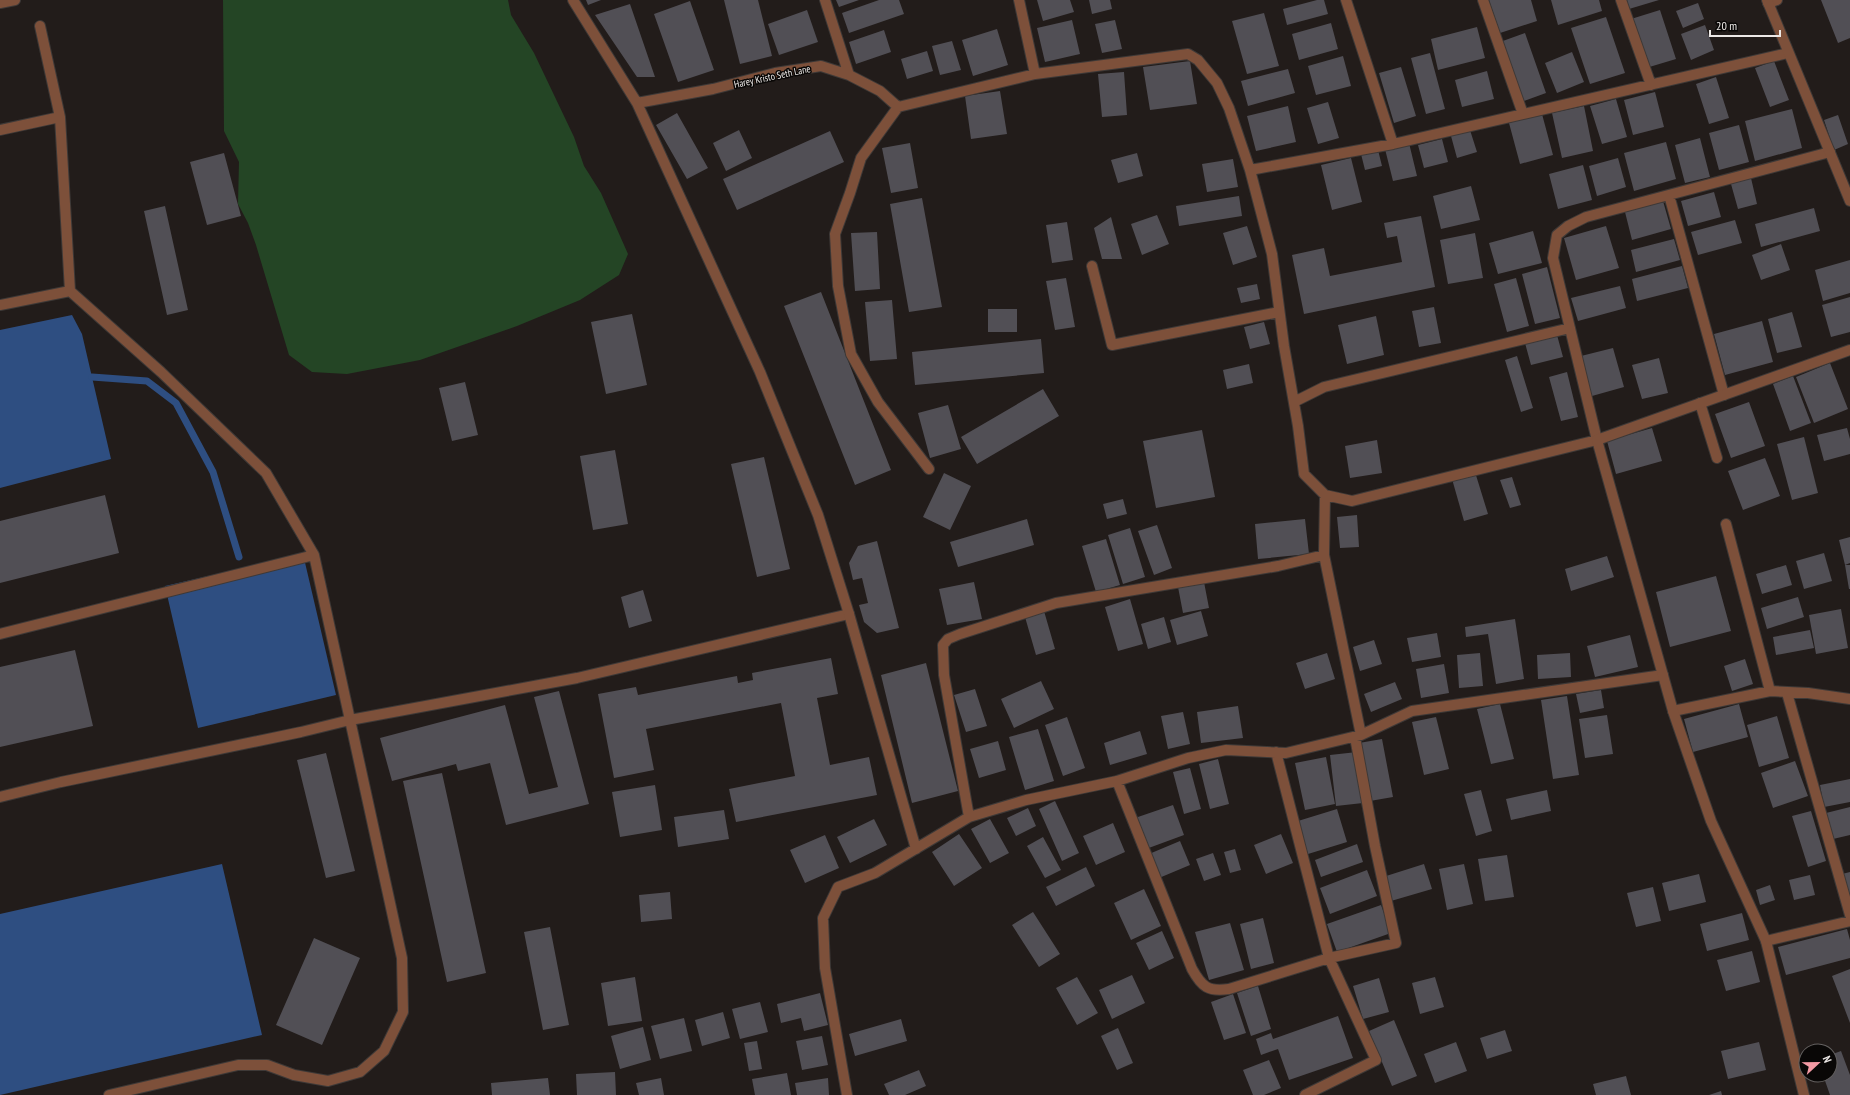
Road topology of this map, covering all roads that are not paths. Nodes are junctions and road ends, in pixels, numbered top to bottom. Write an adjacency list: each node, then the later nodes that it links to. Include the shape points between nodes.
1 (16, 0): 9 (street)
2 (573, 0): 15 (street)
3 (825, 0): 13 (street)
4 (1019, 0): 12 (street)
5 (1346, 0): 20 (street)
6 (1483, 0): 17 (street)
7 (1621, 0): 14 (street)
8 (1771, 1): 11 (street)
9 (0, 3)
10 (40, 26): 18 (street)
11 (1788, 53): 14 (street); 21 (street)
12 (1035, 74): 16 (street); 22 (street, via 1188,54 1198,60 1217,83 1229,108)
13 (849, 75): 15 (street, Harey Kristo Seth Lane, via 821,66 775,73 713,89); 16 (street, Harey Kristo Seth Lane, via 880,91)
14 (1651, 84): 17 (street)
15 (637, 103): 41 (street, via 760,372 818,515)
16 (898, 107): 36 (street, via 861,158 835,234 838,286 851,354 878,402)
17 (1523, 114): 20 (street)
18 (60, 117): 19 (street); 26 (street)
19 (0, 130)
20 (1394, 144): 22 (street)
21 (1830, 152): 23 (street); 24 (street)
22 (1250, 170): 28 (street, via 1272,254)
23 (1669, 195): 29 (street, via 1586,217 1557,235 1553,258); 31 (street)
24 (1850, 201)
25 (1092, 266): 28 (street, via 1112,345)
26 (70, 290): 27 (street); 39 (street, via 161,372 266,473)
27 (0, 305)
28 (1279, 312): 32 (street)
29 (1570, 328): 32 (street, via 1324,387); 34 (street)
30 (1850, 350): 31 (street)
31 (1724, 395): 33 (street)
32 (1294, 402): 37 (street, via 1304,474)
33 (1700, 404): 34 (street); 35 (street)
34 (1597, 440): 37 (street, via 1352,501); 43 (street)
35 (1717, 458)
36 (929, 469)
37 (1325, 495): 40 (street)
38 (1726, 524): 44 (street)
39 (314, 555): 42 (street); 48 (street)
40 (1324, 555): 49 (street); 53 (street, via 1278,566 1056,603 948,639 943,645 944,675)
41 (849, 614): 48 (street, via 577,678); 54 (street)
42 (0, 634)
43 (1663, 675): 47 (street); 49 (street, via 1412,711)
44 (1770, 691): 45 (street); 47 (street)
45 (1787, 692): 46 (street); 55 (street)
46 (1850, 698)
47 (1673, 711): 57 (street, via 1711,821)
48 (350, 720): 52 (street); 59 (street, via 402,958 403,1012 384,1051 360,1072 328,1081 294,1075 267,1065 238,1065)
49 (1358, 736): 50 (street, via 1286,753); 58 (street, via 1375,846 1396,942)
50 (1276, 752): 51 (street, via 1226,750 1188,758); 58 (street)
51 (1117, 781): 53 (street, via 1026,800); 58 (street, via 1192,969 1204,987 1229,989)
52 (0, 796)
53 (969, 817): 54 (street)
54 (916, 849): 60 (street, via 875,872 838,887 823,918 826,968)
55 (1850, 915)
56 (1850, 921): 57 (street)
57 (1766, 941): 62 (street)
58 (1329, 958): 61 (street, via 1376,1060)
59 (109, 1095)
60 (846, 1095)
61 (1305, 1095)
62 (1804, 1095)

